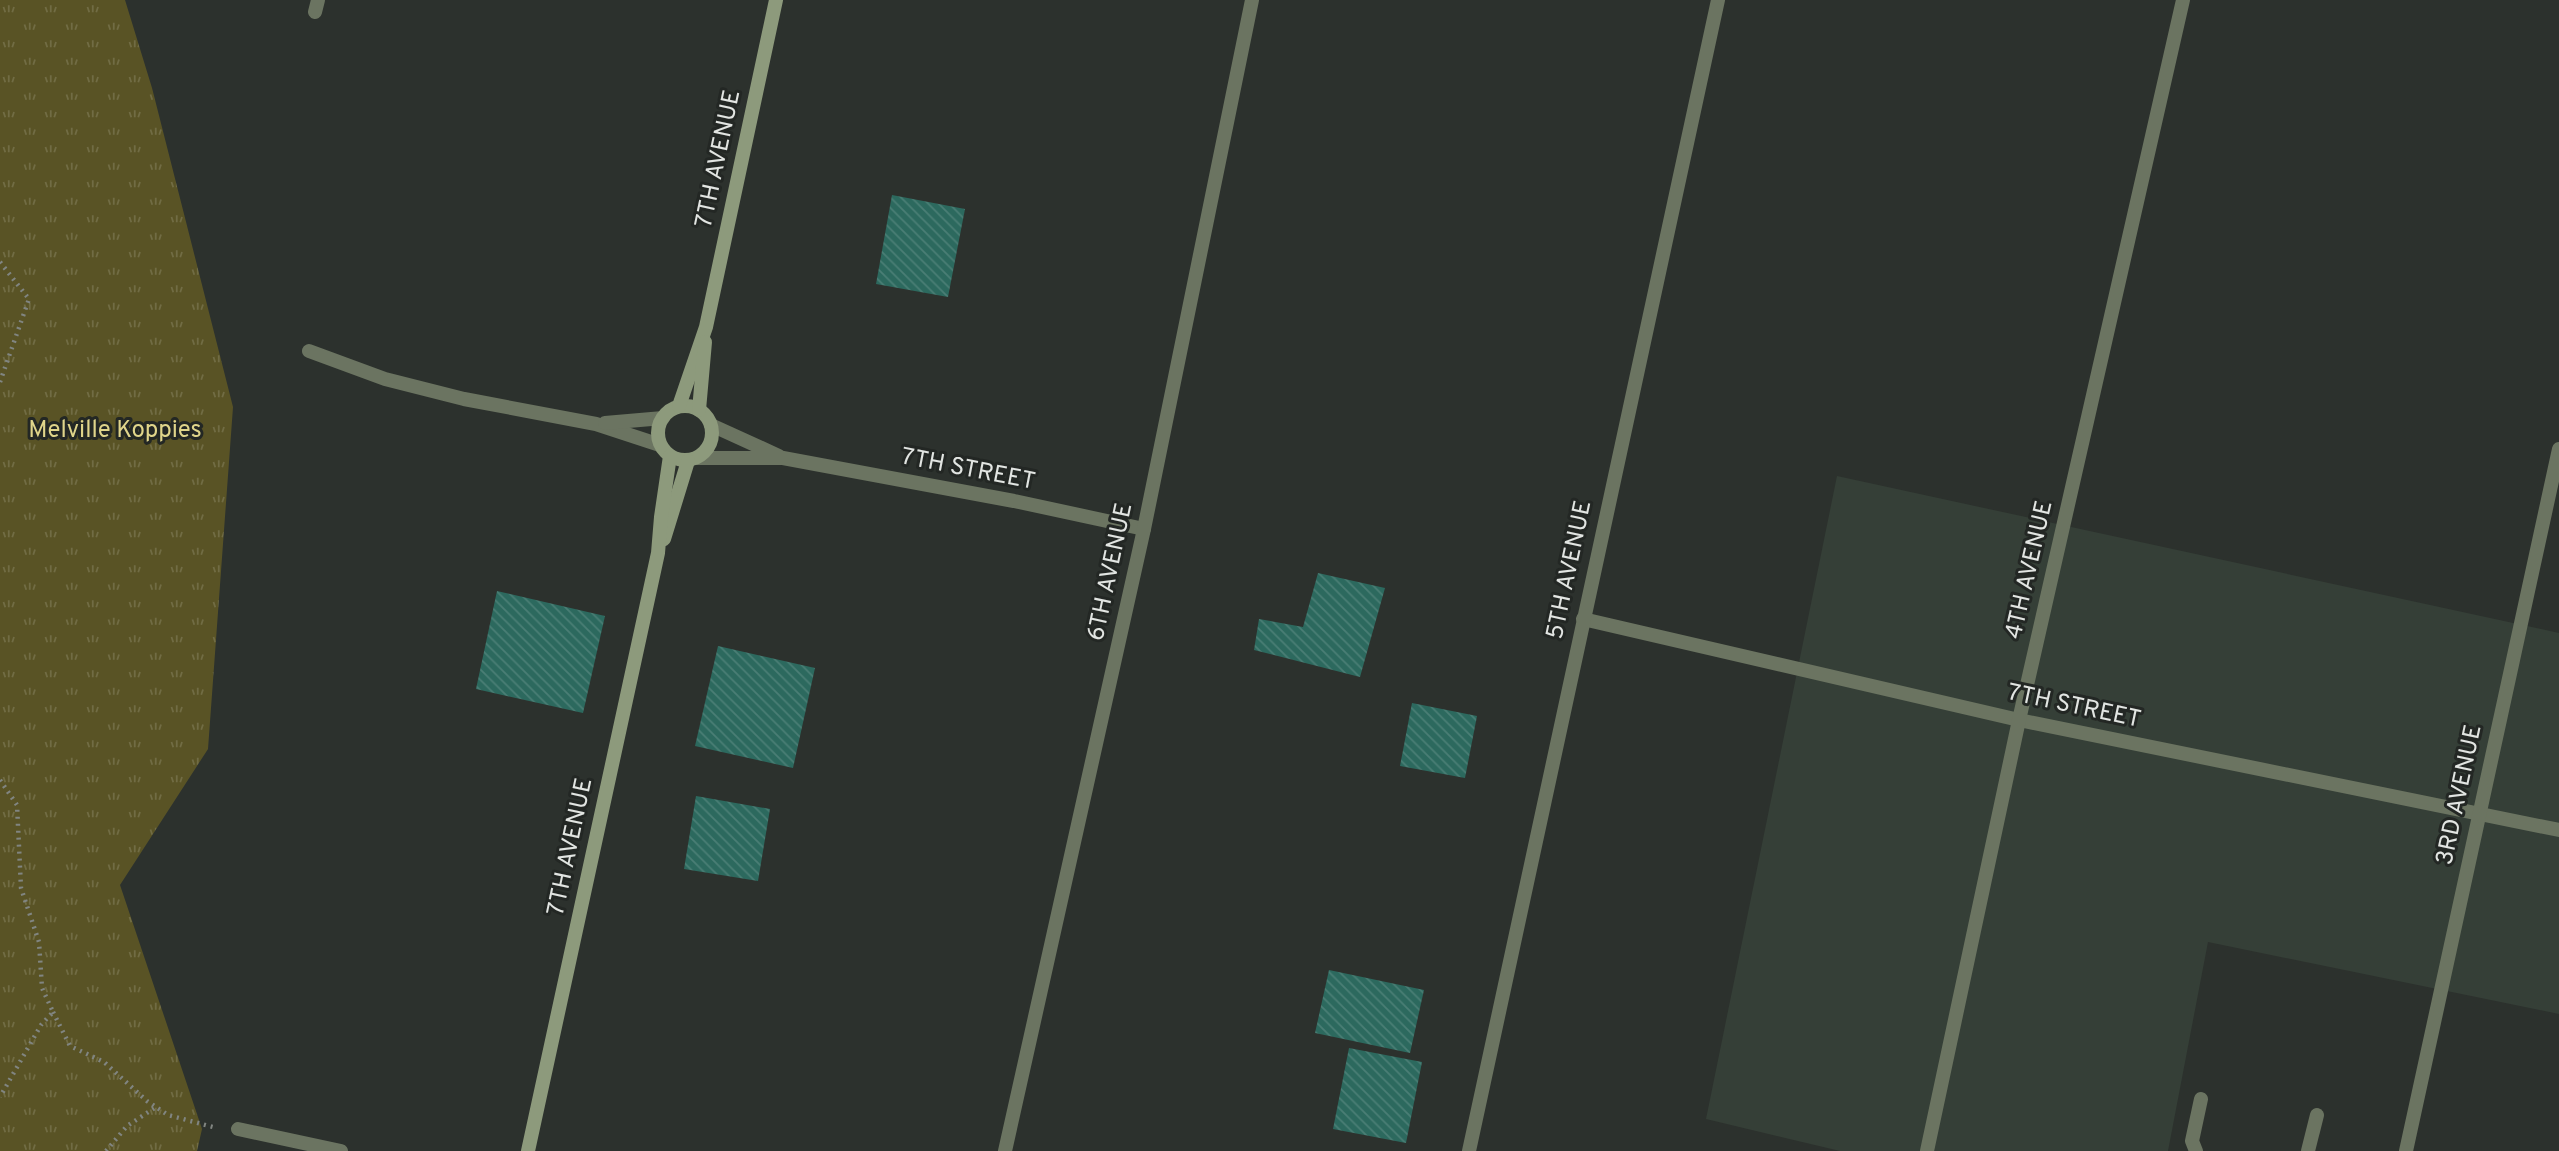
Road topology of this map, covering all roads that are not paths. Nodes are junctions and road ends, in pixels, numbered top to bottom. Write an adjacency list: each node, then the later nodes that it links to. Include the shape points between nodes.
1 (776, 0): 5 (street, 7TH AVENUE)
2 (1252, 0): 16 (street, 6TH AVENUE)
3 (1718, 0): 18 (street, 5TH AVENUE)
4 (2183, 0): 19 (street, 4TH AVENUE)
5 (706, 327): 7 (street, 7TH AVENUE); 8 (street, 7TH AVENUE)
6 (309, 351): 10 (street, via 385,379)
7 (680, 406): 8 (street); 9 (street)
8 (699, 410): 11 (street)
9 (663, 418): 10 (street); 13 (street, via 659,426)
10 (596, 424): 13 (street)
11 (711, 425): 14 (street, 7TH STREET); 15 (street, via 710,444)
12 (2559, 449): 20 (street, 3RD AVENUE)
13 (665, 451): 15 (street); 17 (street, 7TH AVENUE)
14 (783, 458): 15 (street, 7TH STREET); 16 (street, 7TH STREET)
15 (693, 459): 17 (street, 7TH AVENUE)
16 (1144, 529): 27 (street, 6TH AVENUE)
17 (658, 553): 26 (street, 7TH AVENUE)
18 (1583, 619): 19 (street, 7TH STREET); 28 (street, 5TH AVENUE)
19 (2019, 720): 20 (street, 7TH STREET); 29 (street, 4TH AVENUE)
20 (2479, 812): 21 (street, 7TH STREET); 32 (street, 3RD AVENUE)
21 (2559, 830)
22 (2201, 1099): 30 (street, via 2192,1141)
23 (2317, 1115): 31 (street)
24 (238, 1129): 25 (street)
25 (341, 1151)
26 (528, 1151)
27 (1005, 1151)
28 (1469, 1151)
29 (1927, 1151)
30 (2196, 1151)
31 (2308, 1151)
32 (2406, 1151)

